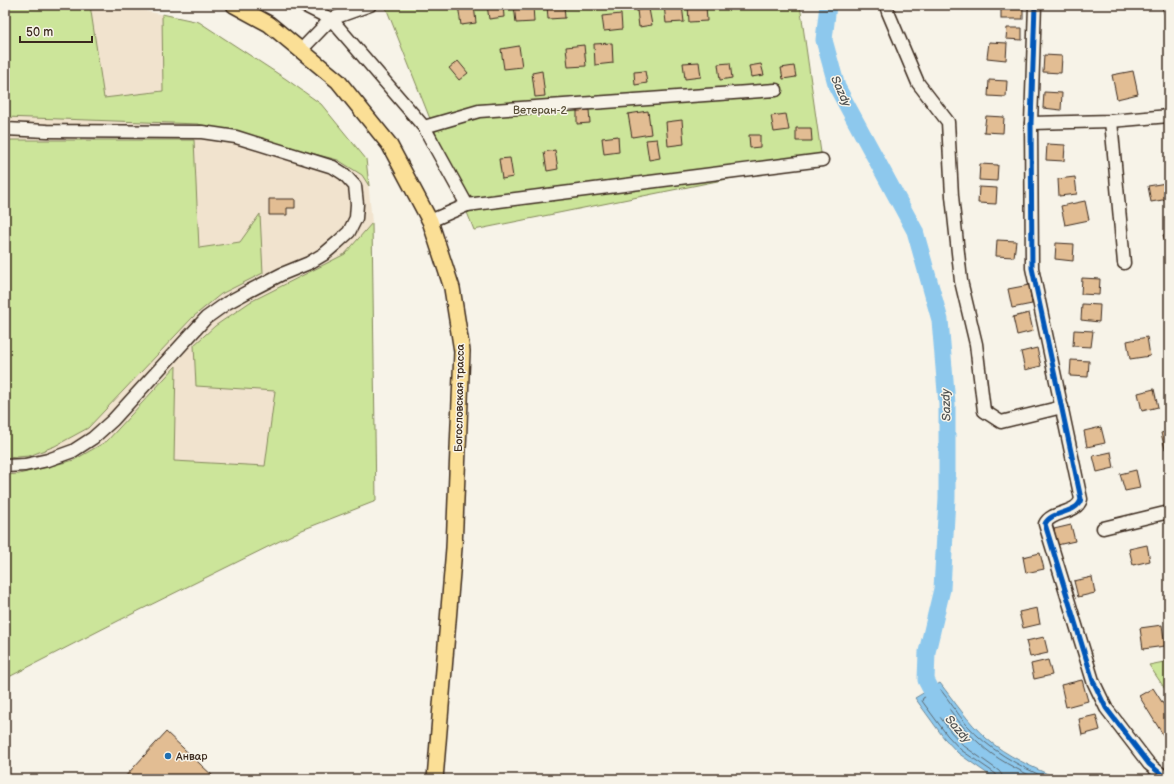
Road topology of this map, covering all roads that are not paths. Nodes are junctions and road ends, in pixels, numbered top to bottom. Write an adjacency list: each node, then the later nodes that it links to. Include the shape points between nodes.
1 (234, 5): 7 (main road, Богословская трасса, via 270,24)
2 (302, 5): 6 (street)
3 (370, 5): 6 (street)
4 (886, 5): 18 (street, via 918,83 948,122 952,196 961,281 976,344 984,411 1001,422)
5 (1035, 5): 11 (street)
6 (331, 20): 7 (street); 12 (street)
7 (301, 50): 16 (main road, Богословская трасса, via 338,81 389,144)
8 (776, 90): 12 (street, via 480,111)
9 (1169, 116): 10 (street)
10 (1111, 121): 11 (street); 17 (street)
11 (1031, 123): 18 (street, via 1032,268)
12 (424, 127): 15 (street)
13 (5, 129): 19 (street, via 202,132 236,137 333,167 355,186 358,204 356,218 348,232 324,254 226,303 206,318 113,420 93,438 74,451 48,460 25,466)
14 (822, 160): 15 (street)
15 (467, 205): 16 (street)
16 (430, 221): 22 (main road, Богословская трасса, via 452,288 462,351 454,548)
17 (1124, 264)
18 (1062, 407): 23 (street, via 1081,500 1076,507 1049,518 1044,524 1091,675 1106,708 1149,764)
19 (5, 466)
20 (1169, 512): 21 (street)
21 (1103, 528)
22 (435, 779)
23 (1167, 779)

